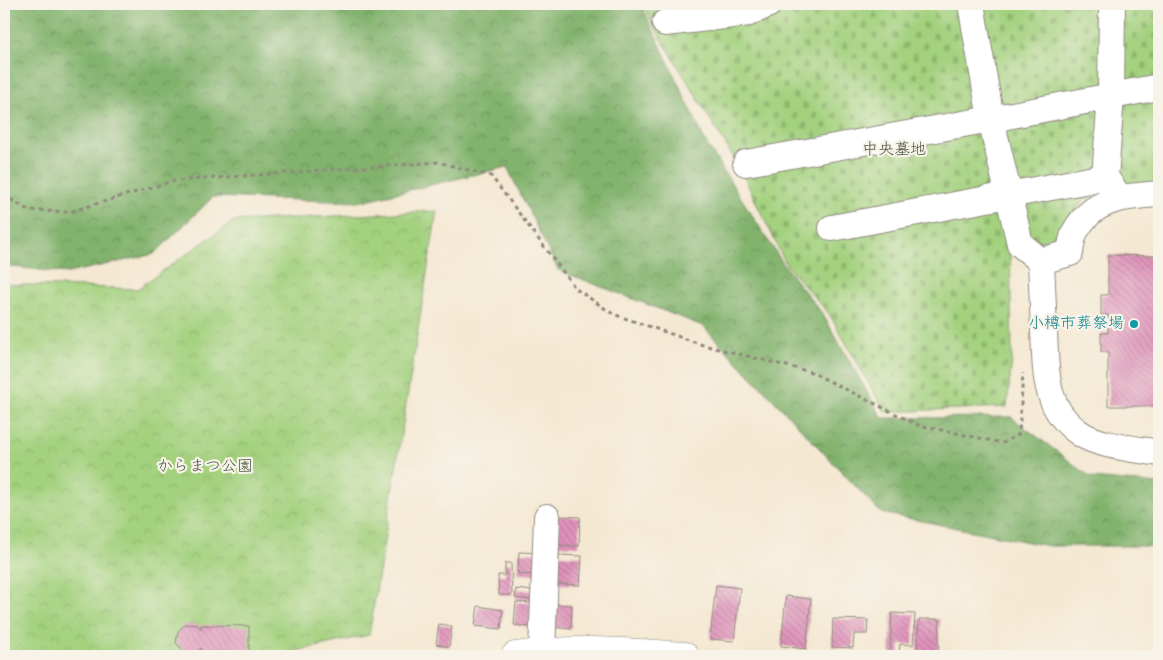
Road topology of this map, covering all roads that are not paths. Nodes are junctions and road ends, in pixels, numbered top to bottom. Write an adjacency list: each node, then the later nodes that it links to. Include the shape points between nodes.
1 (768, 4): 4 (street, via 750,12)
2 (971, 4): 7 (street)
3 (1112, 4): 6 (street)
4 (665, 23)
5 (1159, 87): 6 (street)
6 (1111, 96): 7 (street); 9 (street)
7 (991, 119): 8 (street); 11 (street)
8 (746, 163)
9 (1112, 187): 10 (street); 11 (street); 13 (street, via 1075,231 1070,253)
10 (1159, 194)
11 (1009, 196): 12 (street); 13 (street, via 1020,244)
12 (832, 228)
13 (1042, 261): 14 (street, via 1046,368 1054,404 1064,420 1082,435 1110,445)
14 (1159, 453)
15 (547, 517): 16 (street)
16 (529, 654): 17 (main road, via 600,650)
17 (685, 656)

